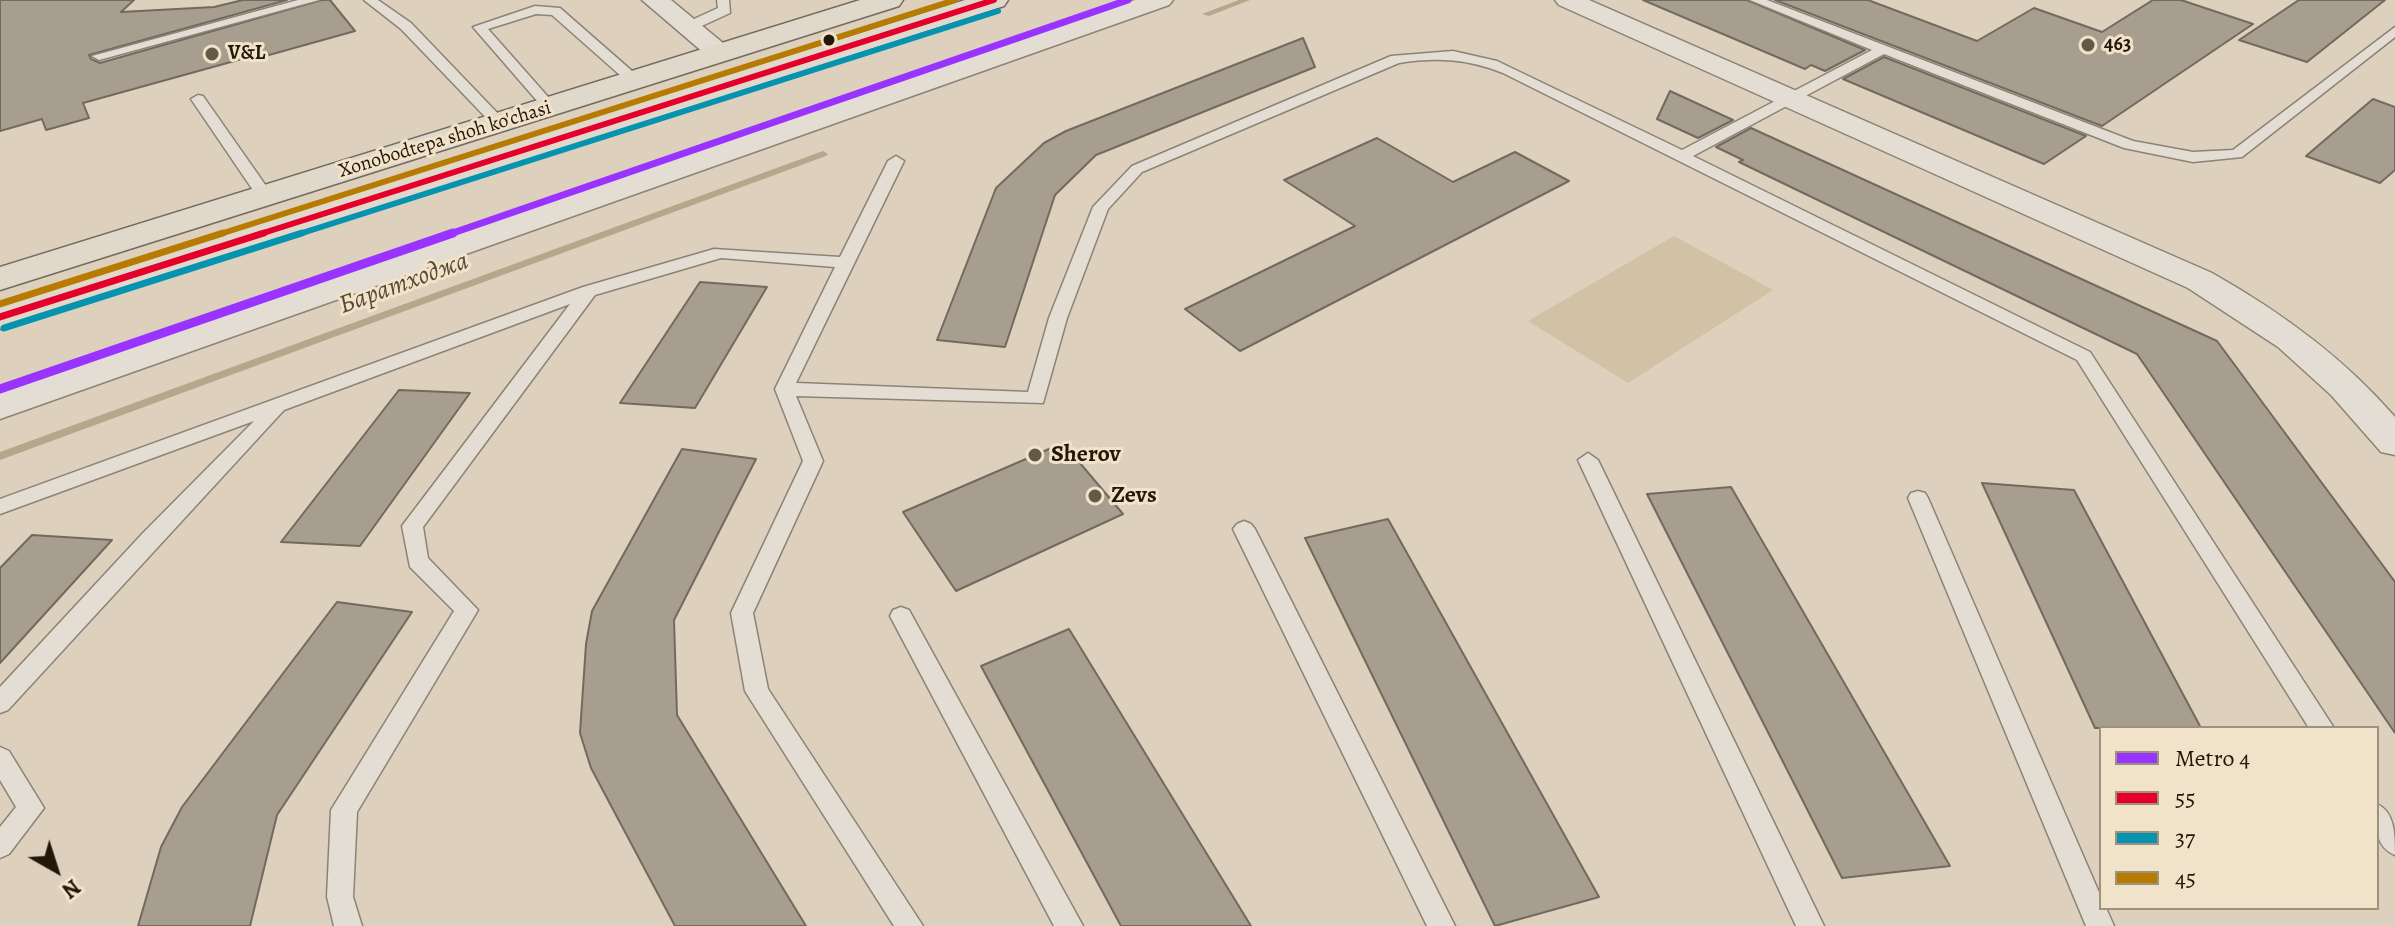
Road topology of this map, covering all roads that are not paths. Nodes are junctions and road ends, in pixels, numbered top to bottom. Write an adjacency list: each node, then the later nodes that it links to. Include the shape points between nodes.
1 (313, 0): 14 (lane)
2 (370, 0): 19 (lane, via 406,26)
3 (655, 0): 10 (street)
4 (723, 0): 10 (lane, via 725,10)
5 (889, 0): 13 (highway, Xonobodtepa shoh ko'chasi)
6 (994, 0): 26 (highway, Xonobodtepa shoh ko'chasi)
7 (1160, 0): 29 (street)
8 (1568, 0): 17 (street)
9 (1756, 0): 12 (lane)
10 (688, 27): 13 (street)
11 (2395, 31): 12 (lane, via 2237,154 2193,157 2129,145)
12 (1882, 50): 17 (lane)
13 (721, 53): 15 (highway, Xonobodtepa shoh ko'chasi)
14 (99, 56)
15 (635, 81): 18 (highway, Xonobodtepa shoh ko'chasi); 18 (lane, via 555,11 535,10 480,27)
16 (198, 99): 22 (lane)
17 (1790, 99): 20 (lane); 30 (street, via 2227,294 2311,352)
18 (550, 107): 19 (highway, Xonobodtepa shoh ko'chasi)
19 (499, 123): 22 (highway, Xonobodtepa shoh ko'chasi)
20 (1682, 156): 27 (lane, via 1494,64 1439,52 1396,59 1137,169 1101,207 1058,318 1036,399); 37 (lane, via 2084,356)
21 (896, 161): 23 (lane)
22 (265, 196): 24 (highway, Xonobodtepa shoh ko'chasi)
23 (847, 263): 25 (lane, via 720,253); 27 (lane)
24 (0, 279)
25 (589, 291): 28 (lane); 42 (lane, via 412,526 418,561 467,610 344,810 340,897)
26 (0, 317)
27 (784, 389): 43 (lane, via 813,461 742,613 757,691)
28 (280, 405): 33 (lane); 36 (lane)
29 (0, 406)
30 (2395, 442)
31 (1588, 460): 46 (lane)
32 (1918, 498): 47 (lane)
33 (0, 507)
34 (1244, 529): 45 (lane)
35 (901, 616): 44 (lane)
36 (0, 703)
37 (2321, 726)
38 (0, 758): 41 (lane, via 31,808)
39 (2379, 818): 40 (lane)
40 (2395, 843)
41 (0, 846)
42 (348, 926)
43 (909, 926)
44 (1069, 926)
45 (1441, 926)
46 (1810, 926)
47 (2100, 926)

